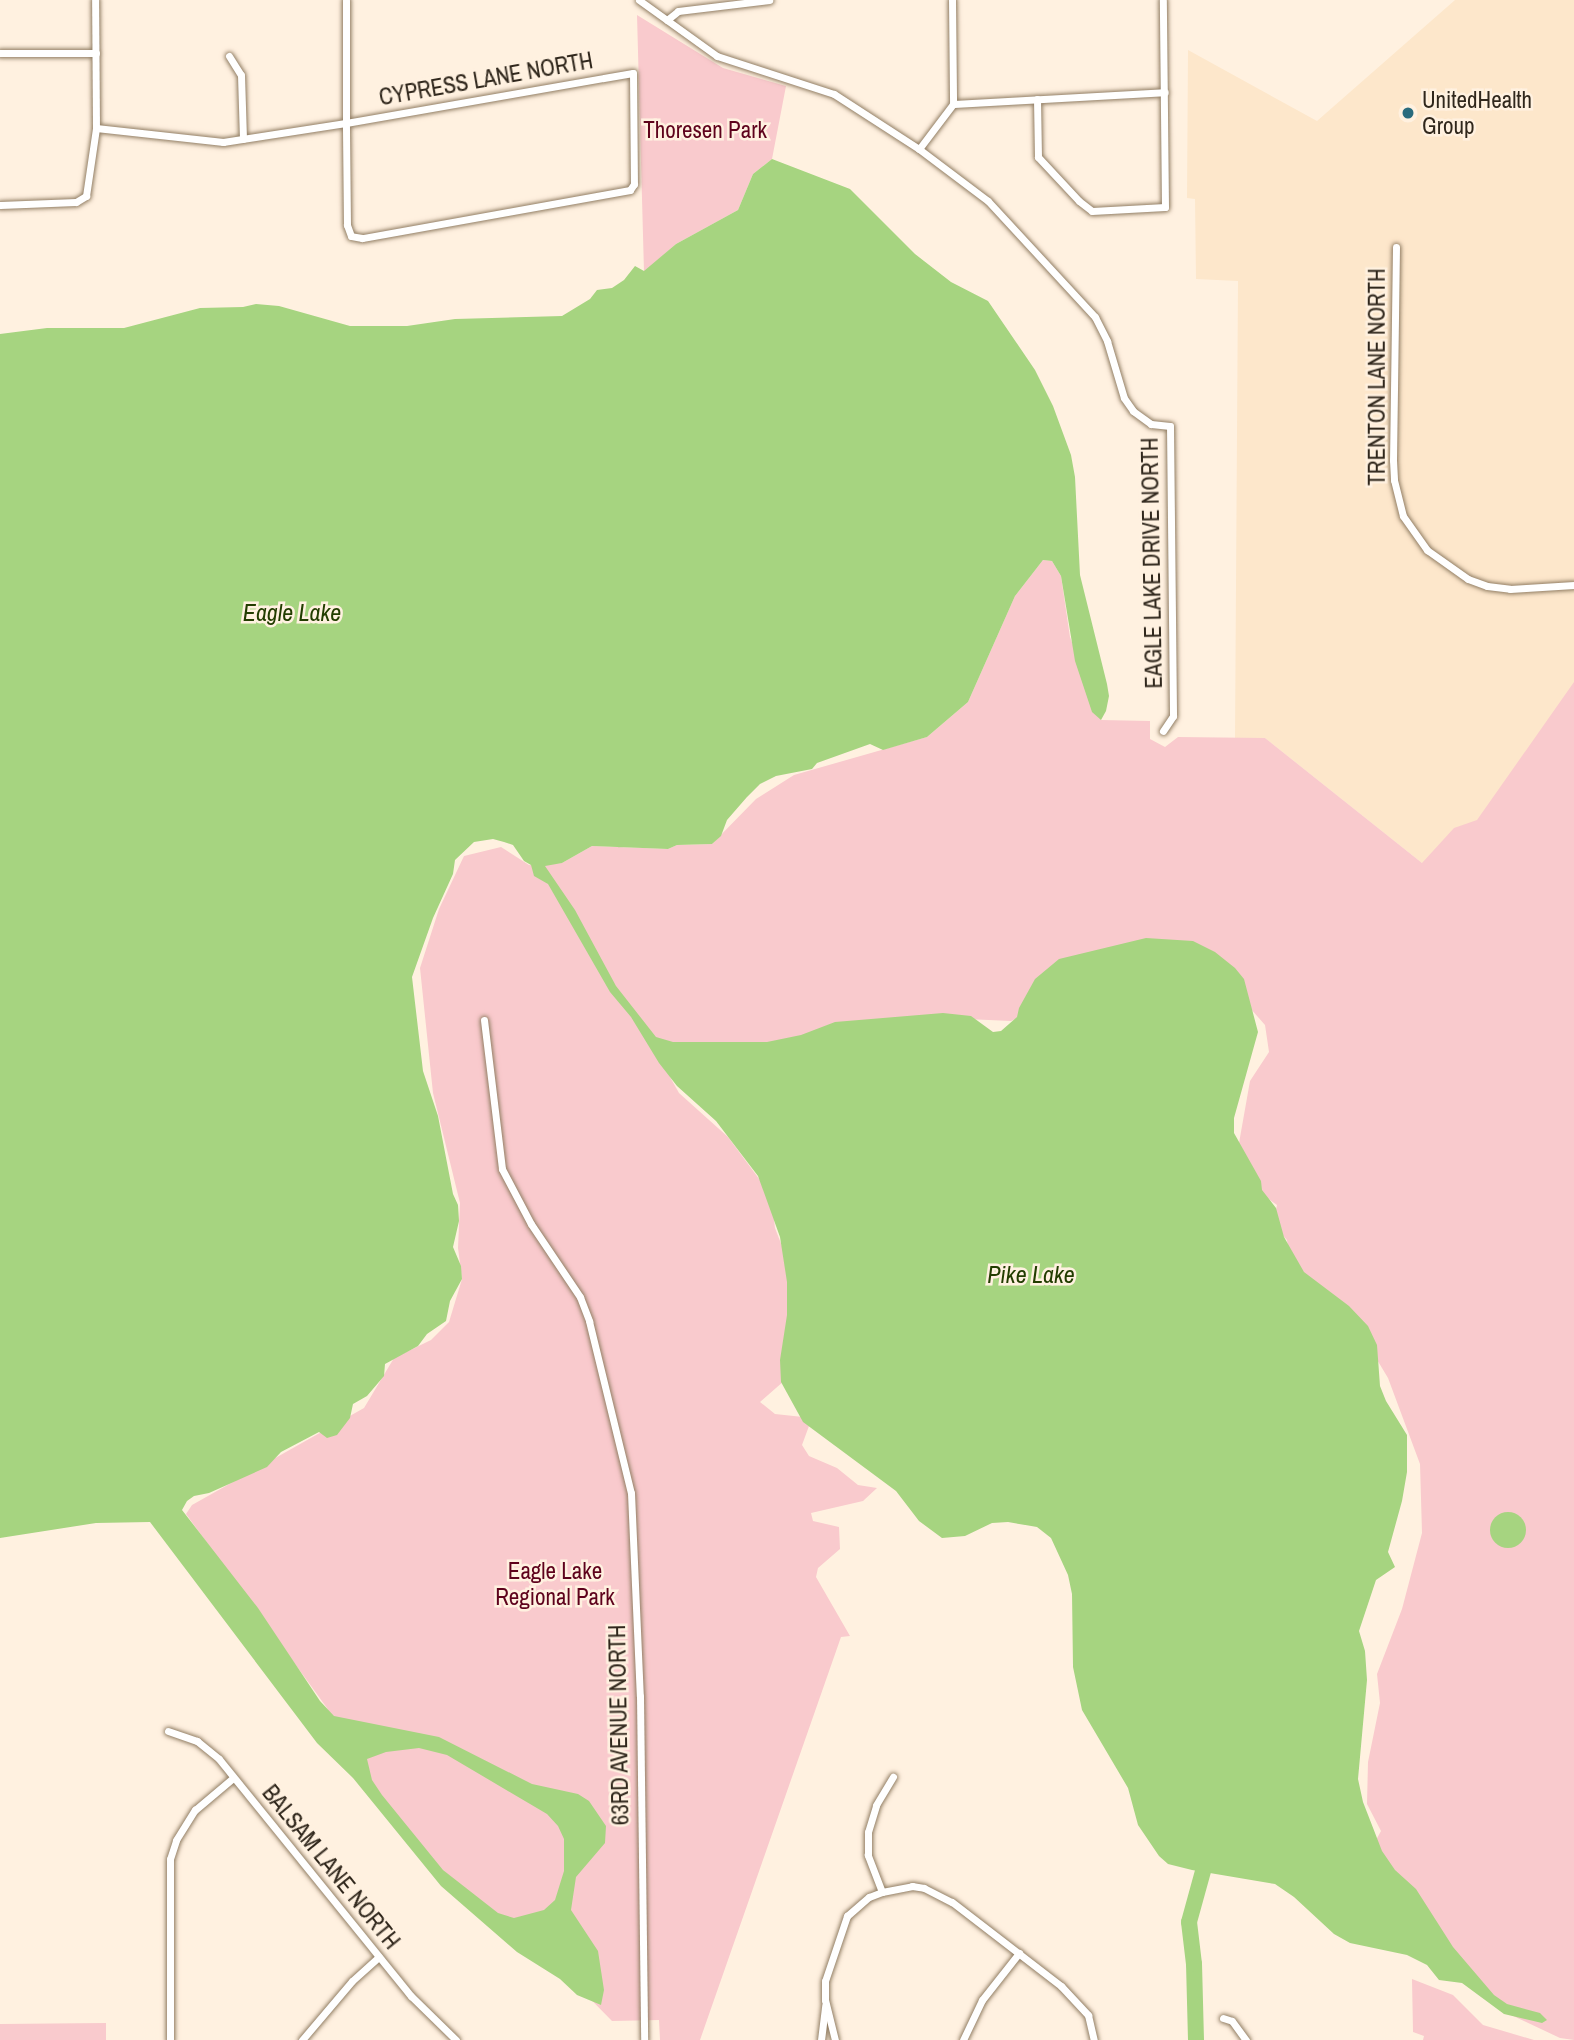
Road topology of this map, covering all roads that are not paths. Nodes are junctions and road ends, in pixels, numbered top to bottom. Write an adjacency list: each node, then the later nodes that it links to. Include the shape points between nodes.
1 (95, 0): 9 (street)
2 (346, 0): 14 (street)
3 (639, 0): 7 (street, EAGLE LAKE DRIVE NORTH)
4 (769, 0): 7 (street, via 678,11)
5 (952, 0): 13 (street)
6 (1163, 0): 11 (street)
7 (667, 20): 17 (street, EAGLE LAKE DRIVE NORTH, via 717,56 834,94)
8 (0, 53): 9 (street)
9 (96, 53): 15 (street)
10 (229, 56): 16 (street, via 241,75)
11 (1165, 92): 12 (street); 12 (street, via 1166,207 1092,211 1079,201 1038,157)
12 (1037, 99): 13 (street)
13 (953, 104): 17 (street)
14 (346, 122): 14 (street, CYPRESS LANE NORTH, via 633,74 634,184 630,190 355,238 347,225); 16 (street)
15 (96, 128): 16 (street, via 201,141); 18 (street, via 86,197 76,202)
16 (243, 139)
17 (919, 149): 21 (street, EAGLE LAKE DRIVE NORTH, via 988,201 1024,238 1095,317 1133,411 1152,424 1170,426 1173,716)
18 (0, 205)
19 (1396, 247): 20 (street, TRENTON LANE NORTH, via 1393,460 1403,516 1427,551 1468,579 1510,589)
20 (1574, 585)
21 (1163, 731)
22 (484, 1020): 34 (street, 63RD AVENUE NORTH, via 502,1169 531,1224 580,1297 631,1493 638,1643)
23 (168, 1731): 25 (street, BALSAM LANE NORTH, via 209,1749)
24 (893, 1777): 26 (street, via 867,1832 868,1855)
25 (233, 1778): 28 (street, BALSAM LANE NORTH); 31 (street, via 189,1817 170,1859)
26 (881, 1892): 27 (street, via 912,1886 938,1894); 29 (street, via 847,1916 826,1971)
27 (1018, 1954): 37 (street, via 982,2000); 38 (street, via 1071,1995 1088,2015)
28 (379, 1957): 32 (street); 33 (street, BALSAM LANE NORTH, via 417,2004)
29 (825, 2000): 35 (street); 36 (street)
30 (1223, 2018): 39 (street, via 1232,2021)
31 (170, 2040)
32 (302, 2040)
33 (456, 2040)
34 (643, 2040)
35 (821, 2040)
36 (835, 2040)
37 (963, 2040)
38 (1094, 2040)
39 (1246, 2040)

